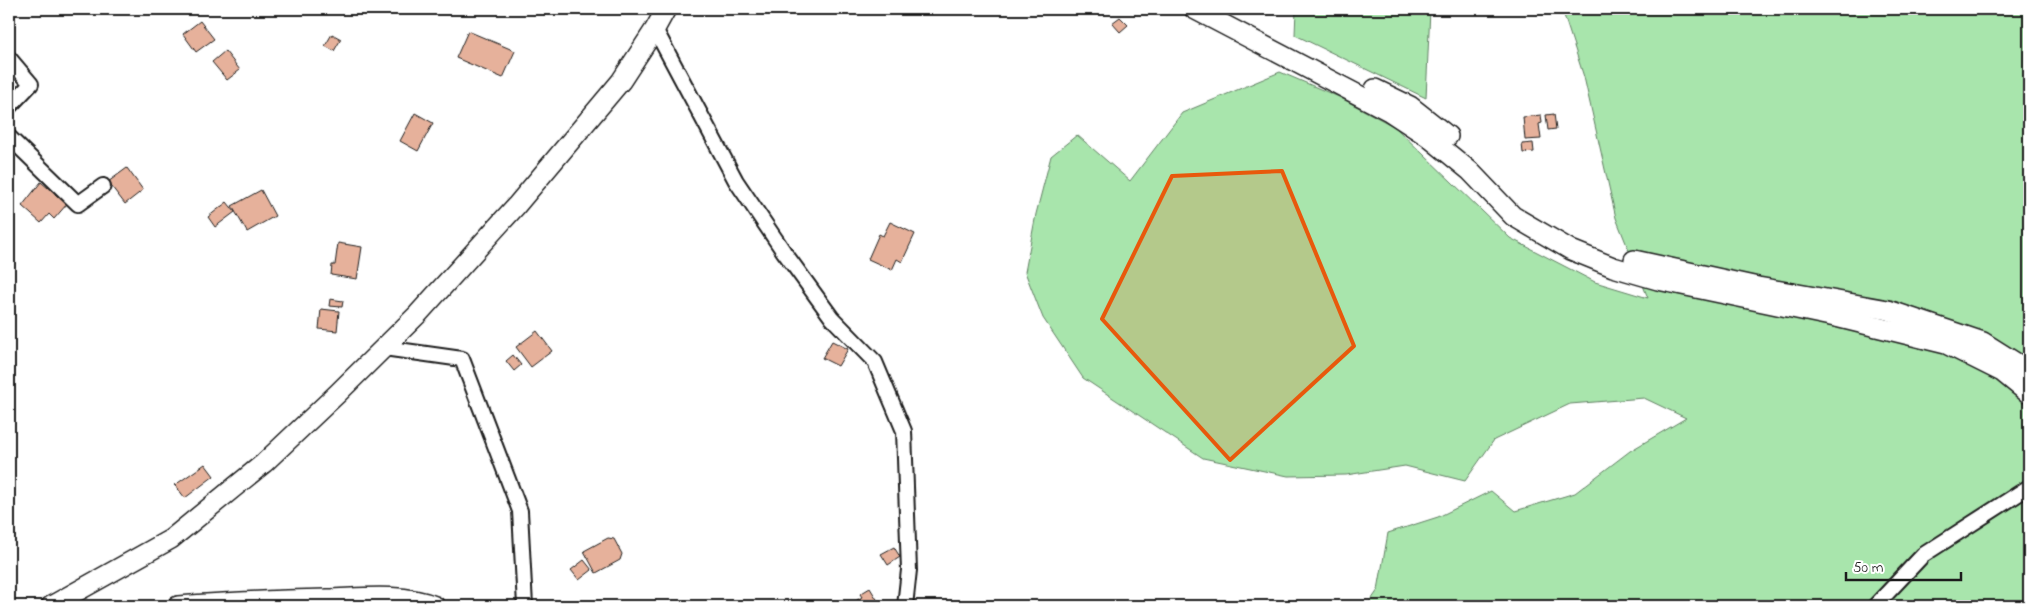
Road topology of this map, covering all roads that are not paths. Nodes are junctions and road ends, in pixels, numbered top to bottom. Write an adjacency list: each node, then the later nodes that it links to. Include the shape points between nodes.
1 (666, 9): 4 (main road)
2 (1194, 9): 5 (main road)
3 (1219, 9): 5 (main road)
4 (655, 29): 10 (main road, via 621,81 516,206); 18 (street, via 736,180 832,318 875,362 904,431 909,570)
5 (1278, 46): 11 (main road, via 1410,106 1444,132 1520,206 1583,244 1669,269 1888,310 1983,342); 12 (main road, via 1389,110 1427,136 1470,171 1513,216 1571,250 1658,280 1946,344 2002,372)
6 (9, 58): 7 (street, via 30,84)
7 (9, 107)
8 (9, 137): 9 (street, via 78,204)
9 (103, 186)
10 (384, 348): 14 (main road, via 264,463 170,539); 17 (street, via 462,359 520,511)
11 (2029, 371)
12 (2029, 394)
13 (2029, 487): 19 (street, via 1923,555)
14 (51, 606)
15 (178, 606): 16 (main road, via 241,600 379,598 408,599)
16 (435, 606)
17 (525, 606)
18 (905, 606)
19 (1875, 606)

